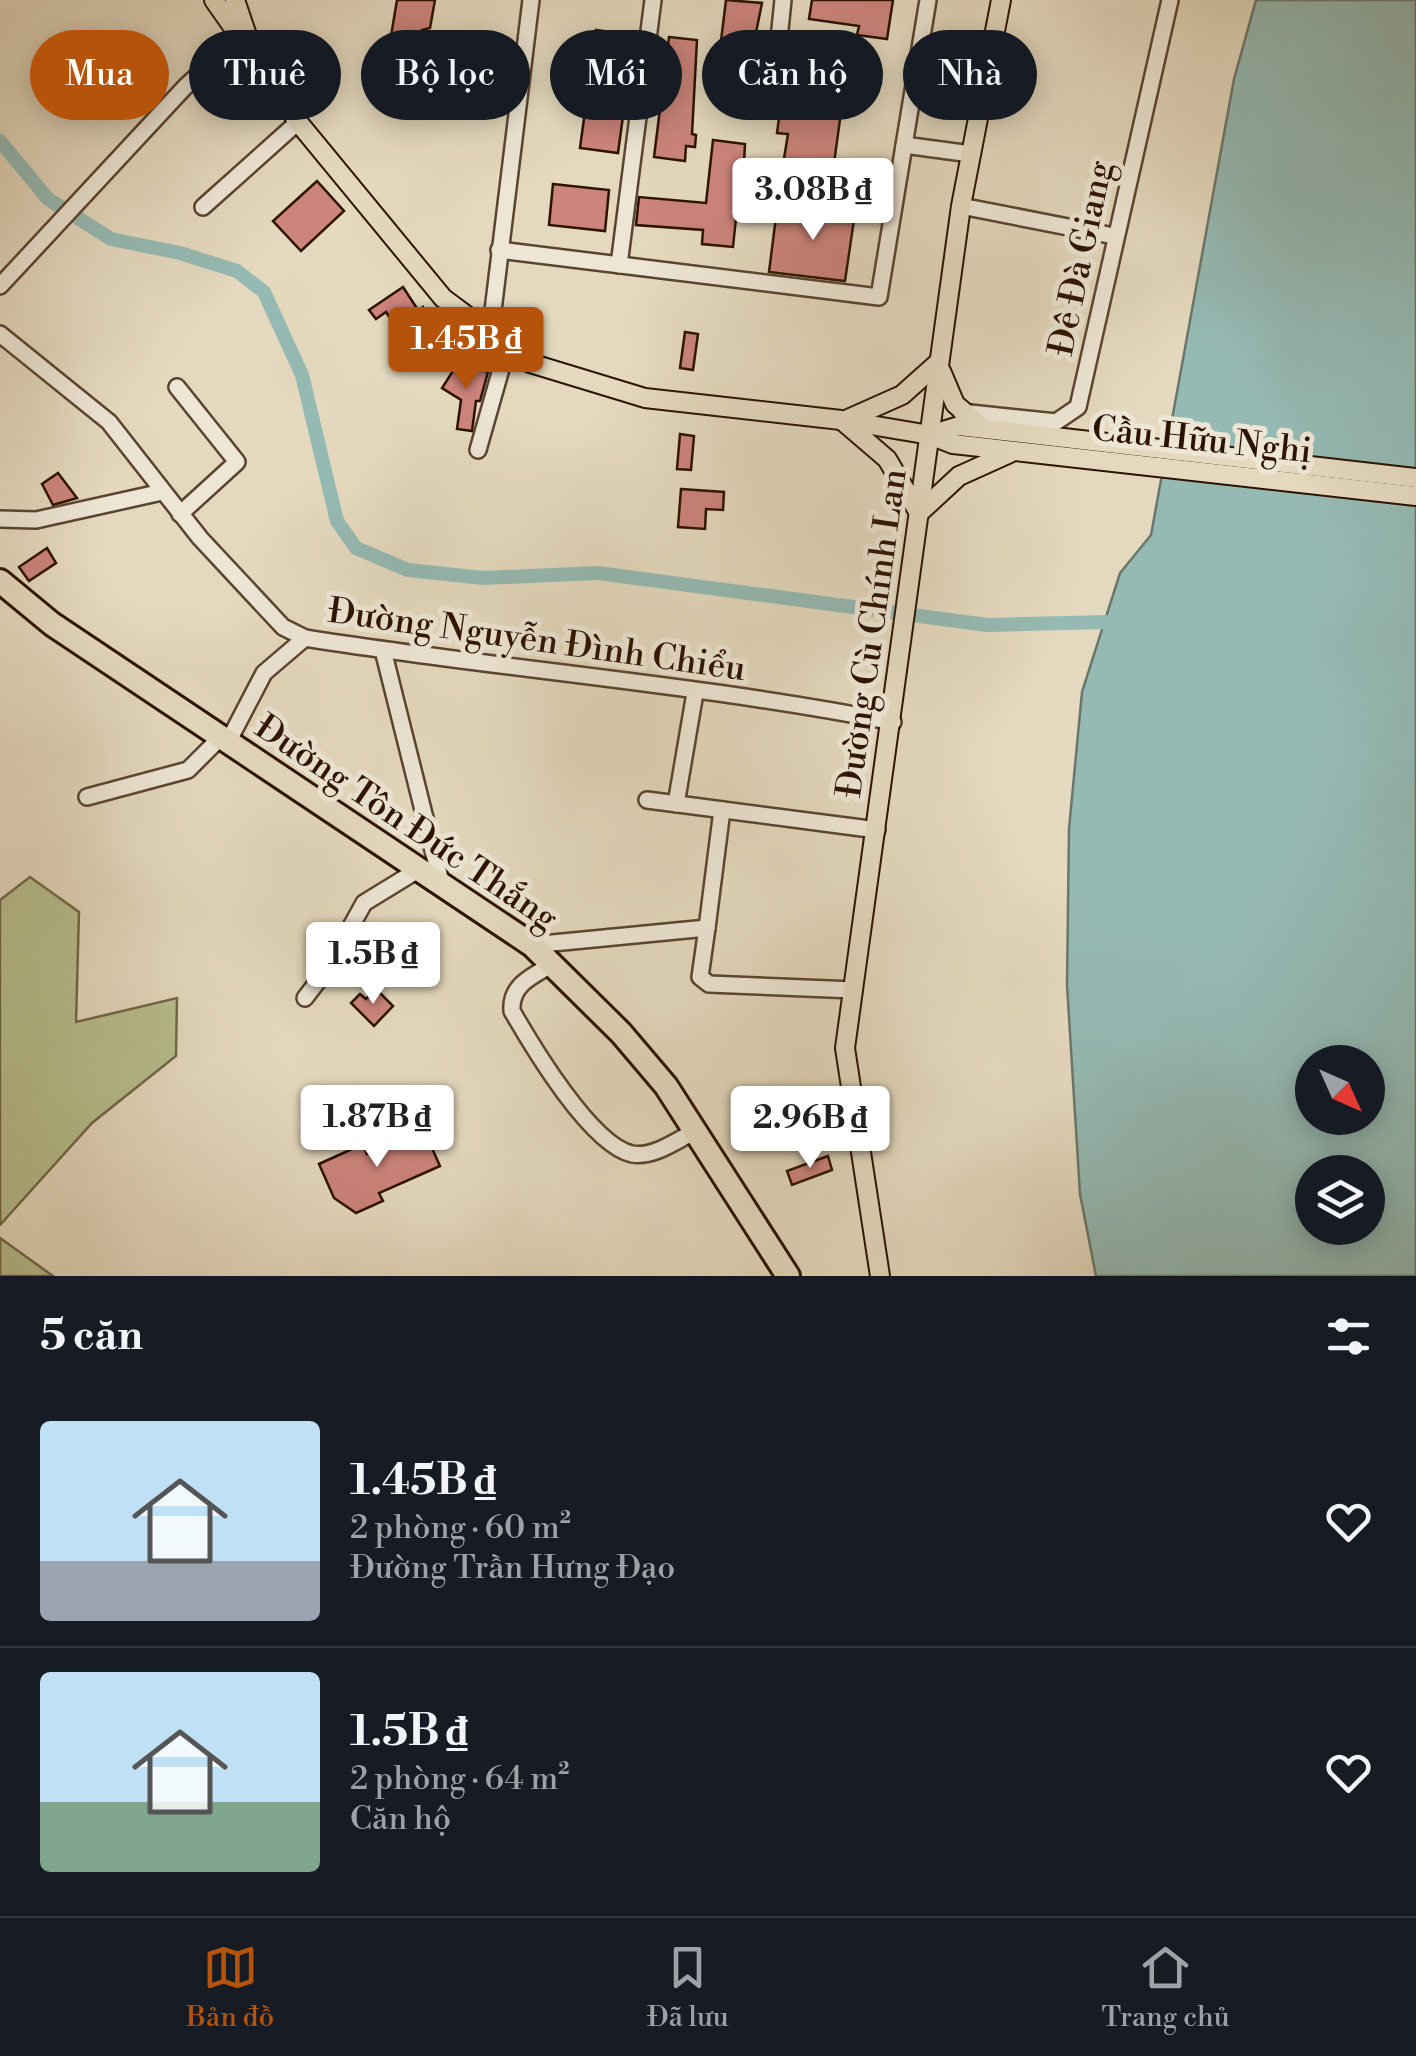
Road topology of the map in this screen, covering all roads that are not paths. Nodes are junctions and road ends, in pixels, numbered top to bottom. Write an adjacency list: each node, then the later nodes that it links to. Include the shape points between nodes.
1 (214, 0): 9 (main road)
2 (235, 0): 10 (main road)
3 (531, 0): 19 (street)
4 (653, 0): 20 (street)
5 (783, 0): 11 (street)
6 (928, 0): 14 (street)
7 (1002, 0): 15 (main road, Đường Cù Chính Lan)
8 (1170, 0): 18 (street, Đê Đà Giang)
9 (235, 30)
10 (245, 30)
11 (780, 30)
12 (189, 83): 21 (street)
13 (298, 122): 17 (street); 23 (main road, via 443,298)
14 (904, 145): 15 (street); 20 (street, via 879,297)
15 (971, 154): 16 (main road, Đường Cù Chính Lan)
16 (961, 206): 18 (street); 25 (main road, Đường Cù Chính Lan)
17 (203, 207)
18 (1114, 236): 27 (street, Đê Đà Giang, via 1075,412 1056,422)
19 (499, 250): 20 (street); 23 (street)
20 (619, 265)
21 (0, 286)
22 (0, 334): 34 (street, Đường Nguyễn Đình Chiểu, via 109,422)
23 (490, 335): 24 (main road)
24 (507, 348): 28 (main road, via 564,375 646,398); 31 (street)
25 (940, 362): 27 (main road); 28 (main road, via 892,402); 29 (main road, Đường Cù Chính Lan)
26 (177, 386): 37 (street, via 237,462)
27 (960, 412): 30 (main road)
28 (840, 420): 29 (main road); 36 (main road, via 887,459)
29 (930, 435): 30 (main road, via 959,426); 36 (main road, Đường Cù Chính Lan)
30 (982, 438): 32 (main road, Cầu Hữu Nghị); 33 (main road, Cầu Hữu Nghị)
31 (478, 450)
32 (1020, 451): 35 (main road, Cầu Hữu Nghị); 36 (main road, via 972,467)
33 (1416, 478)
34 (162, 492): 37 (street, Đường Nguyễn Đình Chiểu); 38 (street, via 36,520)
35 (1416, 496)
36 (919, 513): 43 (main road, Đường Cù Chính Lan)
37 (180, 514): 40 (street, Đường Nguyễn Đình Chiểu, via 283,627)
38 (0, 520)
39 (0, 581): 44 (highway, Đường Tôn Đức Thắng, via 52,624)
40 (305, 638): 41 (street, Đường Nguyễn Đình Chiểu); 44 (street, via 251,691)
41 (383, 650): 42 (street, Đường Nguyễn Đình Chiểu); 51 (street)
42 (696, 693): 43 (street, Đường Nguyễn Đình Chiểu); 47 (street)
43 (893, 722): 49 (main road, Đường Cù Chính Lan)
44 (225, 739): 45 (street, via 188,770); 50 (highway, Đường Tôn Đức Thắng)
45 (86, 797)
46 (647, 800): 47 (street)
47 (676, 804): 48 (street)
48 (722, 810): 49 (street); 52 (street)
49 (877, 830): 55 (main road, Đường Cù Chính Lan)
50 (421, 868): 51 (highway, Đường Tôn Đức Thắng); 56 (street, via 364,903)
51 (442, 882): 53 (highway, Đường Tôn Đức Thắng)
52 (707, 928): 53 (street); 55 (street, via 700,977 708,984)
53 (532, 945): 54 (highway, Đường Tôn Đức Thắng)
54 (552, 964): 57 (highway, Đường Tôn Đức Thắng, via 621,1033); 57 (street, via 519,985 512,1011 571,1102 620,1149 634,1154 656,1152)
55 (854, 990): 59 (main road, Đường Cù Chính Lan, via 845,1048)
56 (305, 998)
57 (698, 1130): 58 (highway, Đường Tôn Đức Thắng)
58 (788, 1276)
59 (880, 1276)

